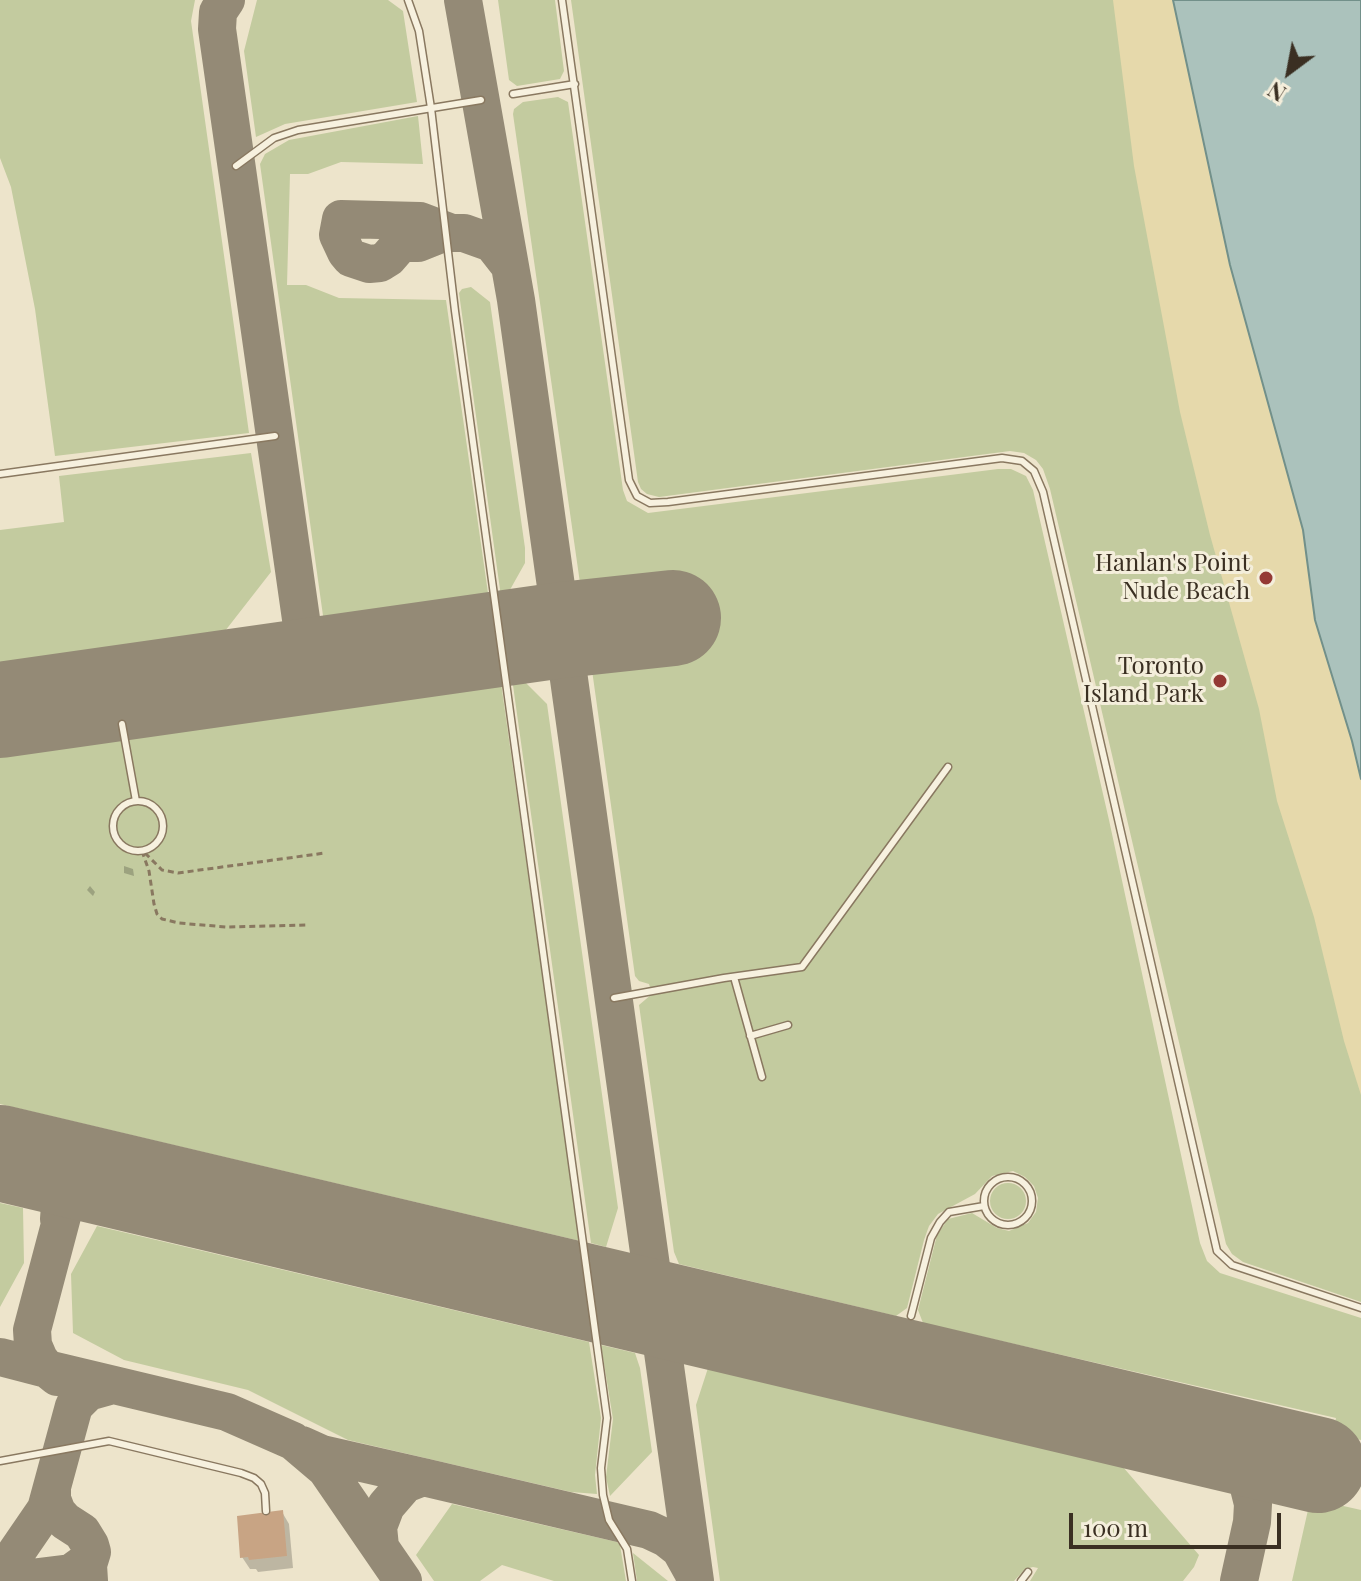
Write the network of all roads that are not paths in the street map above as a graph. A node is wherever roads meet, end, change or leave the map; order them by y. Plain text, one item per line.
1 (408, 0) edge
2 (562, 0) edge
3 (575, 84) junction
4 (513, 94) dead end
5 (481, 100) dead end
6 (431, 108) junction
7 (236, 166) dead end
8 (275, 436) dead end
9 (0, 474) edge
10 (122, 724) dead end
11 (948, 767) dead end
12 (136, 801) junction
13 (734, 977) junction
14 (614, 998) dead end
15 (788, 1025) dead end
16 (750, 1036) junction
17 (762, 1077) dead end
18 (984, 1206) junction
19 (1361, 1308) edge
20 (911, 1316) dead end
21 (0, 1461) edge
22 (266, 1511) dead end
23 (1028, 1572) dead end
24 (632, 1581) edge
25 (1021, 1581) edge

1 - 6 lane
2 - 3 lane
3 - 4 lane
3 - 19 lane
5 - 6 lane
6 - 7 lane
6 - 24 lane
8 - 9 lane
10 - 12 lane
11 - 13 lane
12 - 12 lane
13 - 14 lane
13 - 16 lane
15 - 16 lane
16 - 17 lane
18 - 18 lane
18 - 20 lane
21 - 22 lane
23 - 25 lane

